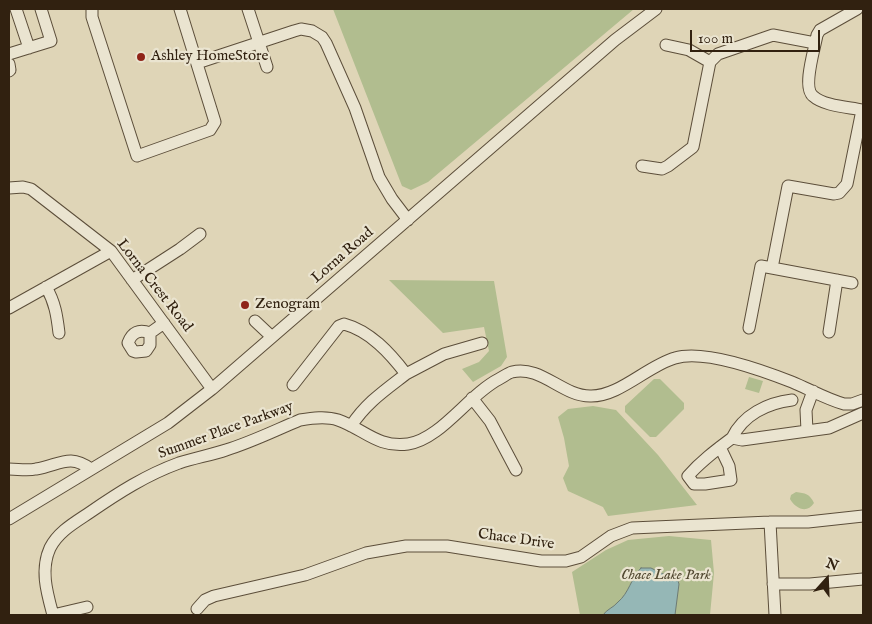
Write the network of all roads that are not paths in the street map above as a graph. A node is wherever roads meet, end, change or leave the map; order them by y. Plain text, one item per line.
1 (16, 9) edge
2 (41, 9) edge
3 (92, 9) edge
4 (180, 9) edge
5 (248, 9) edge
6 (656, 9) edge
7 (852, 10) edge
8 (259, 42) junction
9 (816, 43) junction
10 (666, 45) dead end
11 (29, 48) junction
12 (9, 54) edge
13 (710, 62) junction
14 (197, 63) junction
15 (9, 64) edge
16 (267, 67) dead end
17 (9, 71) edge
18 (642, 166) dead end
19 (9, 188) edge
20 (408, 220) junction
21 (200, 234) dead end
22 (111, 251) junction
23 (772, 268) junction
24 (132, 280) junction
25 (837, 280) junction
26 (852, 283) dead end
27 (46, 288) junction
28 (9, 308) edge
29 (255, 321) dead end
30 (164, 323) junction
31 (749, 328) dead end
32 (829, 332) dead end
33 (59, 333) dead end
34 (150, 333) dead end
35 (272, 337) junction
36 (482, 343) dead end
37 (406, 374) junction
38 (293, 385) dead end
39 (212, 389) junction
40 (813, 391) junction
41 (472, 398) junction
42 (792, 400) dead end
43 (863, 400) edge
44 (863, 412) edge
45 (351, 426) junction
46 (807, 432) junction
47 (732, 438) junction
48 (720, 447) dead end
49 (9, 469) edge
50 (91, 469) junction
51 (516, 470) dead end
52 (11, 514) edge
53 (863, 516) edge
54 (770, 522) junction
55 (863, 579) edge
56 (773, 584) junction
57 (87, 607) dead end
58 (197, 609) dead end
59 (52, 612) edge
60 (775, 615) edge

1 - 11 street
2 - 11 street
3 - 14 street
4 - 14 street
5 - 8 street
6 - 20 street, Lorna Road
7 - 9 street
8 - 14 street
8 - 16 street
8 - 20 street
9 - 13 street
9 - 23 street
10 - 13 street
11 - 12 street
13 - 18 street
15 - 17 street
19 - 22 street, Lorna Crest Road
20 - 35 street, Lorna Road
21 - 24 street
22 - 24 street, Lorna Crest Road
22 - 27 street
23 - 25 street
23 - 31 street
24 - 30 street, Lorna Crest Road
25 - 26 street
25 - 32 street
27 - 28 street
27 - 33 street
29 - 35 street
30 - 34 street
30 - 39 street, Lorna Crest Road
35 - 39 street, Lorna Road
36 - 37 street
37 - 38 street
37 - 45 street
39 - 50 street, Lorna Road
40 - 41 street, Summer Place Parkway
40 - 43 street, Summer Place Parkway
40 - 46 street
41 - 45 street, Summer Place Parkway
41 - 51 street
42 - 47 street
44 - 46 street
45 - 59 street, Summer Place Parkway
46 - 47 street
47 - 48 street
49 - 50 street
50 - 52 street, Lorna Road
53 - 54 street, Chace Drive
54 - 56 street
54 - 58 street, Chace Drive
55 - 56 street
56 - 60 street
57 - 59 street

